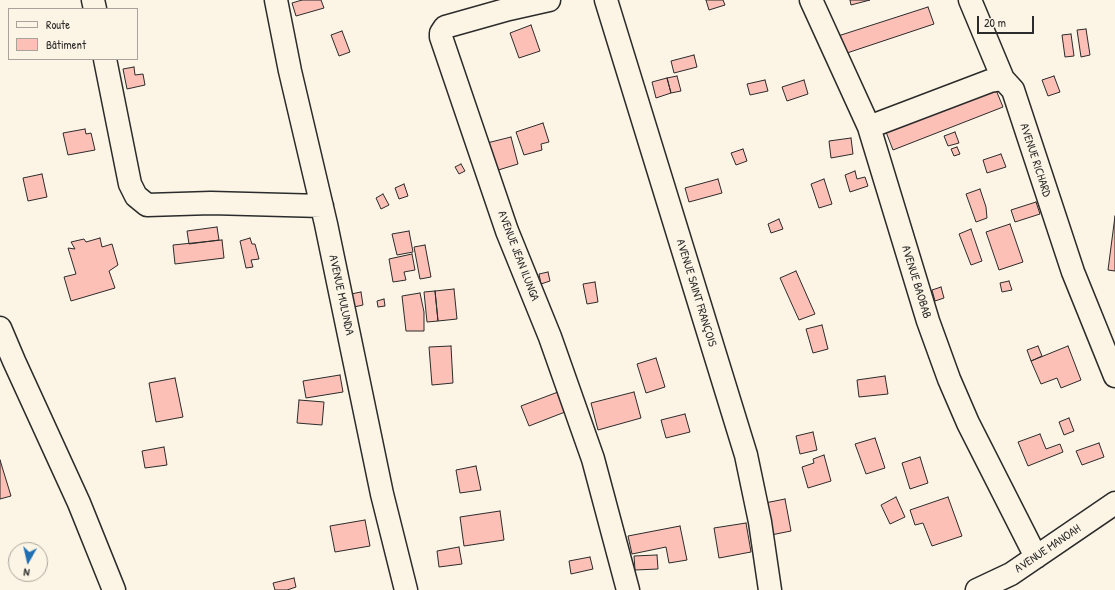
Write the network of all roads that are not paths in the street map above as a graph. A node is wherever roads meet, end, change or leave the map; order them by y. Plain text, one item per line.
1 (276, 0) edge
2 (549, 0) edge
3 (606, 0) edge
4 (812, 0) edge
5 (970, 0) edge
6 (509, 4) edge
7 (104, 60) edge
8 (1003, 79) junction
9 (869, 127) junction
10 (322, 206) junction
11 (0, 328) edge
12 (1115, 376) edge
13 (1115, 503) edge
14 (1036, 557) junction
15 (114, 590) edge
16 (406, 590) edge
17 (628, 590) edge
18 (770, 590) edge
19 (977, 590) edge

1 - 10 street, AVENUE MULUNDA
2 - 6 street, AVENUE JEAN ILUNGA
3 - 18 street, AVENUE SAINT FRANÇOIS
4 - 9 street, AVENUE BAOBAB
5 - 8 street, AVENUE RICHARD
6 - 17 street, AVENUE JEAN ILUNGA
7 - 10 street
8 - 9 street
8 - 12 street, AVENUE RICHARD
9 - 14 street, AVENUE BAOBAB
10 - 16 street, AVENUE MULUNDA
11 - 15 street
13 - 14 street, AVENUE MANOAH
14 - 19 street, AVENUE MANOAH

